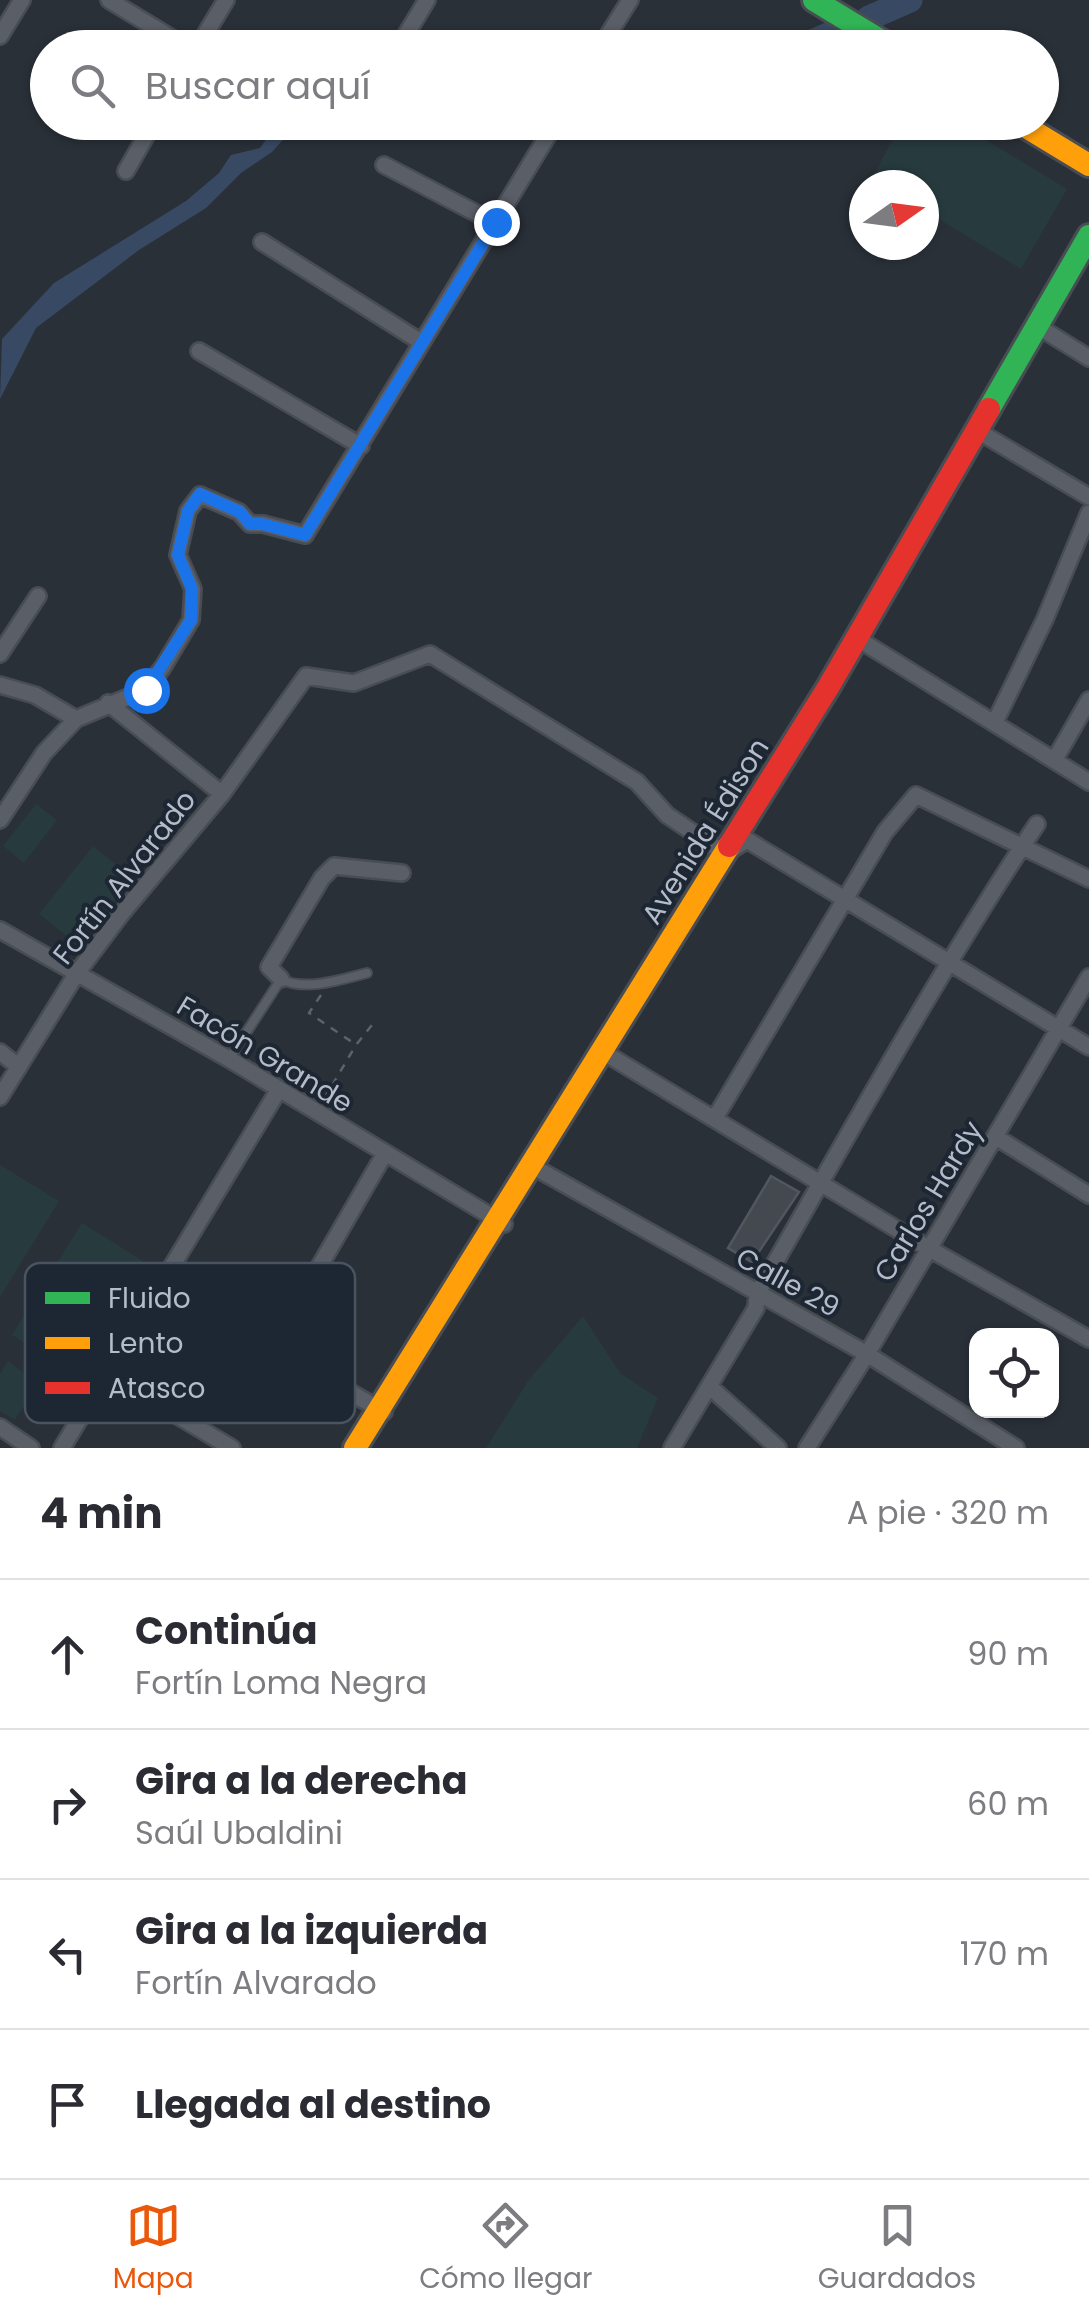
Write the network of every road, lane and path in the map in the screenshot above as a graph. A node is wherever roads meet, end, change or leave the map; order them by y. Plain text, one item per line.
1 (22, 0) edge
2 (110, 0) edge
3 (226, 0) edge
4 (427, 0) edge
5 (630, 0) edge
6 (814, 0) edge
7 (159, 30) edge
8 (208, 30) edge
9 (409, 30) edge
10 (611, 30) edge
11 (863, 30) edge
12 (0, 36) edge
13 (144, 140) edge
14 (545, 140) edge
15 (1048, 140) edge
16 (384, 165) dead end
17 (1089, 165) edge
18 (126, 171) dead end
19 (496, 222) junction
20 (1089, 236) edge
21 (262, 242) dead end
22 (1089, 249) edge
23 (1042, 329) junction
24 (421, 342) junction
25 (199, 351) dead end
26 (1089, 358) edge
27 (977, 436) junction
28 (360, 446) junction
29 (1089, 497) edge
30 (1089, 512) edge
31 (38, 596) dead end
32 (863, 642) junction
33 (0, 654) edge
34 (0, 685) edge
35 (1089, 700) edge
36 (108, 703) junction
37 (76, 719) junction
38 (994, 722) junction
39 (1055, 759) junction
40 (1089, 782) edge
41 (222, 794) junction
42 (0, 820) edge
43 (1038, 824) dead end
44 (747, 840) junction
45 (1022, 848) junction
46 (725, 854) junction
47 (402, 873) dead end
48 (1089, 879) edge
49 (847, 902) junction
50 (0, 930) edge
51 (950, 964) junction
52 (77, 973) junction
53 (368, 973) dead end
54 (1089, 977) edge
55 (281, 979) junction
56 (330, 981) junction
57 (376, 1020) dead end
58 (1060, 1030) junction
59 (356, 1044) junction
60 (1089, 1048) edge
61 (0, 1052) edge
62 (608, 1054) junction
63 (229, 1059) junction
64 (20, 1067) junction
65 (278, 1091) junction
66 (0, 1097) edge
67 (316, 1113) junction
68 (715, 1118) junction
69 (996, 1137) junction
70 (384, 1155) junction
71 (536, 1169) junction
72 (821, 1183) junction
73 (1089, 1195) edge
74 (500, 1221) junction
75 (928, 1248) junction
76 (176, 1263) edge
77 (321, 1263) edge
78 (757, 1294) junction
79 (1089, 1339) edge
80 (867, 1354) junction
81 (710, 1387) junction
82 (355, 1396) edge
83 (383, 1412) junction
84 (78, 1423) edge
85 (190, 1423) edge
86 (0, 1427) edge
87 (993, 1442) edge
88 (31, 1448) edge
89 (62, 1448) edge
90 (232, 1448) edge
91 (355, 1448) edge
92 (367, 1448) edge
93 (672, 1448) edge
94 (778, 1448) edge
95 (806, 1448) edge
96 (1016, 1448) edge

1 - 12 street
2 - 7 street
3 - 8 street
4 - 9 street
5 - 10 street
6 - 11 main road
13 - 18 street
14 - 19 street
15 - 17 main road
16 - 19 street
19 - 24 street
20 - 27 main road, Avenida Édison
21 - 24 street
22 - 23 main road, Avenida Édison
23 - 26 street
23 - 27 main road, Avenida Édison
24 - 28 street
25 - 28 street
27 - 29 street
27 - 32 main road, Avenida Édison
27 - 46 main road, Avenida Édison
28 - 36 street
30 - 38 street
31 - 33 street
32 - 38 street
32 - 44 main road, Avenida Édison
34 - 37 street
35 - 39 street
36 - 37 street
36 - 41 street
37 - 42 street
38 - 39 street
39 - 40 street
41 - 46 street, Fortín Alvarado
41 - 52 street, Fortín Alvarado
43 - 45 street
44 - 46 street
44 - 49 street
44 - 62 main road, Avenida Édison
45 - 48 street
45 - 49 street
45 - 51 street
46 - 62 main road, Avenida Édison
47 - 55 street
49 - 51 street
49 - 68 street
50 - 52 street, Facón Grande
51 - 58 street
51 - 72 street
52 - 63 street, Facón Grande
52 - 64 street, Fortín Alvarado
53 - 56 lane
54 - 58 street, Carlos Hardy
55 - 56 lane
55 - 63 lane
56 - 59 path
57 - 59 path
58 - 60 street
58 - 69 street, Carlos Hardy
59 - 67 path
61 - 64 street
62 - 68 street
62 - 71 main road, Avenida Édison
63 - 65 street, Facón Grande
64 - 66 street, Fortín Alvarado
65 - 67 street, Facón Grande
65 - 76 street
67 - 70 street, Facón Grande
68 - 72 street
69 - 73 street
69 - 75 street, Carlos Hardy
70 - 74 street, Facón Grande
70 - 77 street
71 - 74 main road, Avenida Édison
71 - 78 street, Calle 29
72 - 75 street
72 - 78 street
74 - 83 main road, Avenida Édison
75 - 79 street
75 - 80 street, Carlos Hardy
78 - 80 street, Calle 29
78 - 81 street
80 - 87 street, Calle 29
80 - 95 street, Carlos Hardy
81 - 93 street
81 - 94 street
82 - 83 street
83 - 91 main road, Avenida Édison
83 - 92 main road, Avenida Édison
84 - 89 street
85 - 90 street
86 - 88 street
87 - 96 street, Calle 29

